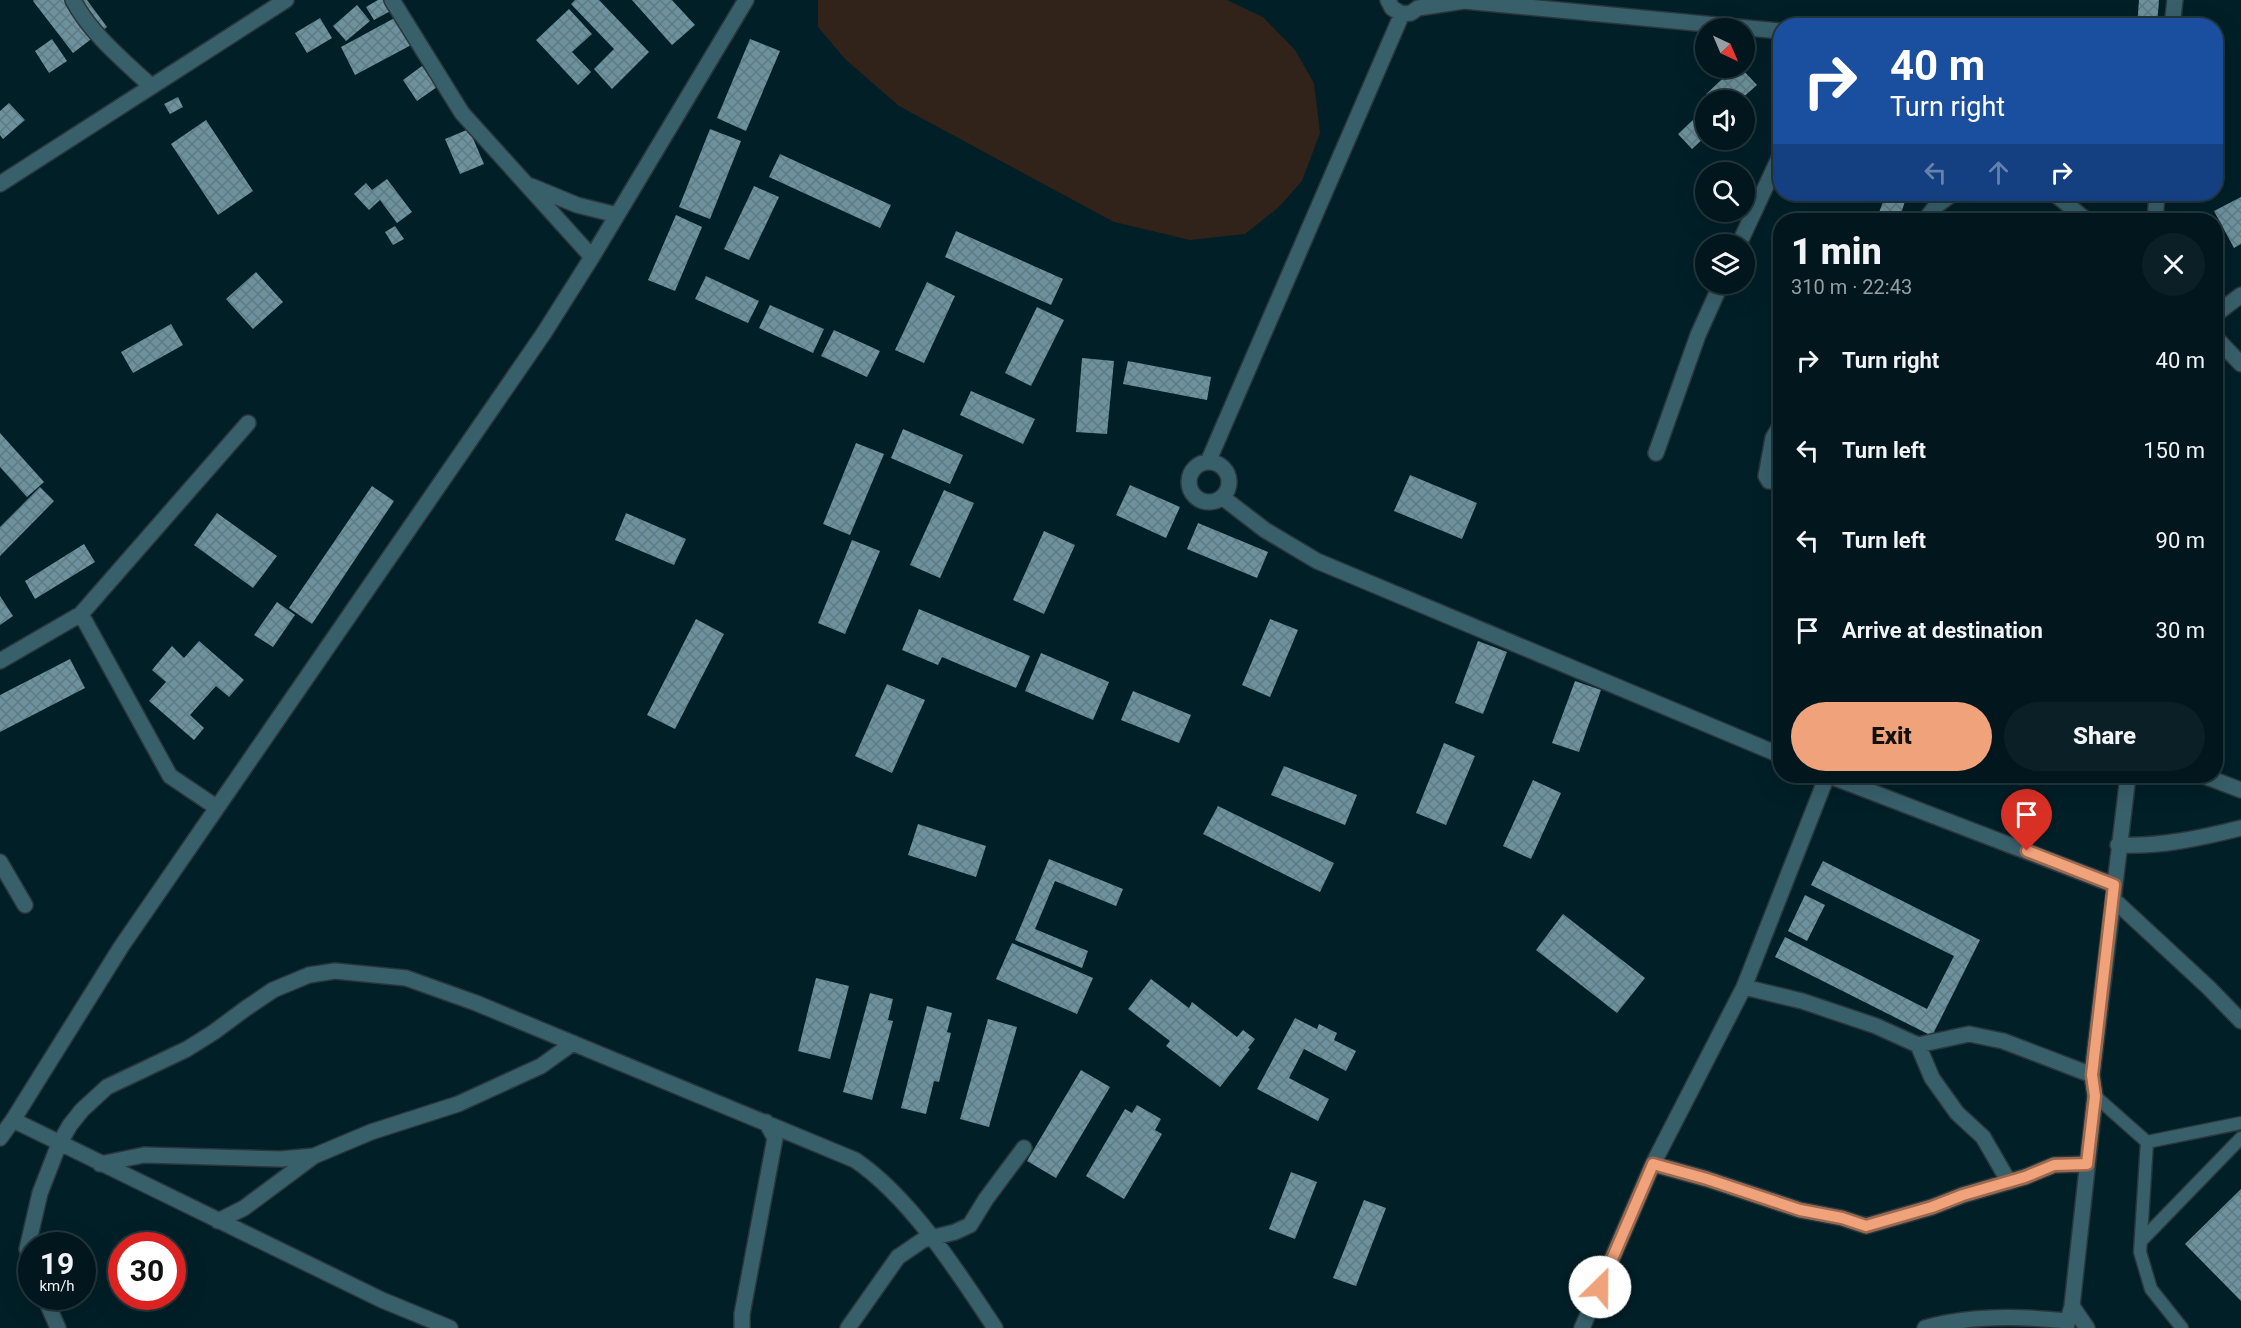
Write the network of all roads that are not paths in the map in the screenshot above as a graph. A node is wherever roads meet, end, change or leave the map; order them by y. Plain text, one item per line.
1 (73, 0) edge
2 (286, 0) edge
3 (392, 0) edge
4 (746, 0) edge
5 (1388, 0) edge
6 (2175, 0) edge
7 (1463, 1) edge
8 (1421, 4) edge
9 (1402, 14) junction
10 (2173, 18) edge
11 (1773, 30) edge
12 (151, 86) junction
13 (1773, 171) edge
14 (0, 184) edge
15 (525, 184) junction
16 (1943, 201) edge
17 (2063, 201) edge
18 (1930, 213) edge
19 (2078, 213) edge
20 (617, 215) junction
21 (1744, 234) edge
22 (592, 257) junction
23 (1716, 294) edge
24 (2241, 295) edge
25 (2223, 309) edge
26 (2223, 345) edge
27 (2241, 364) edge
28 (248, 423) dead end
29 (1773, 438) edge
30 (1656, 453) dead end
31 (1208, 462) junction
32 (1773, 481) edge
33 (1222, 497) junction
34 (81, 614) junction
35 (0, 661) edge
36 (1773, 752) edge
37 (1826, 783) edge
38 (1846, 783) edge
39 (2127, 783) edge
40 (2222, 783) edge
41 (2241, 790) edge
42 (216, 807) junction
43 (2241, 828) edge
44 (2118, 845) junction
45 (0, 862) edge
46 (2114, 892) junction
47 (25, 905) dead end
48 (1744, 987) junction
49 (2241, 1021) edge
50 (573, 1043) junction
51 (1918, 1045) junction
52 (2092, 1075) junction
53 (2095, 1096) junction
54 (13, 1120) junction
55 (766, 1122) junction
56 (2241, 1123) edge
57 (0, 1138) edge
58 (2241, 1138) edge
59 (2147, 1142) junction
60 (59, 1144) junction
61 (1024, 1148) dead end
62 (314, 1156) junction
63 (100, 1164) junction
64 (1653, 1164) junction
65 (2087, 1164) junction
66 (2009, 1182) junction
67 (218, 1221) junction
68 (31, 1232) edge
69 (932, 1239) junction
70 (2141, 1241) junction
71 (50, 1310) edge
72 (2068, 1318) edge
73 (58, 1328) edge
74 (450, 1328) edge
75 (742, 1328) edge
76 (848, 1328) edge
77 (995, 1328) edge
78 (1582, 1328) edge
79 (1925, 1328) edge
80 (2087, 1328) edge
81 (2182, 1328) edge

1 - 12 street
2 - 12 street
3 - 15 street
4 - 20 street
5 - 9 street
6 - 10 street
7 - 8 street
7 - 11 street
8 - 9 street
9 - 31 street
12 - 14 street
13 - 21 street
15 - 20 street
15 - 22 street
16 - 18 street
17 - 19 street
20 - 22 street
22 - 42 street
23 - 30 street
24 - 25 street
26 - 27 street
28 - 34 street
29 - 32 street
31 - 33 street
31 - 33 street
33 - 36 street
34 - 35 street
34 - 42 street
37 - 48 street
38 - 46 street
39 - 44 street
40 - 41 street
42 - 54 street
43 - 44 street
44 - 46 street
45 - 47 street
46 - 49 street
46 - 52 street
48 - 51 street
48 - 64 street
50 - 55 street
50 - 60 street
50 - 62 street
51 - 52 street
51 - 66 street
52 - 53 street
53 - 59 lane
53 - 65 street
54 - 57 street
54 - 60 street
55 - 69 street
55 - 75 street
56 - 59 lane
58 - 70 lane
59 - 70 lane
60 - 63 street
60 - 68 street
61 - 69 street
62 - 63 street
62 - 67 street
63 - 67 street
64 - 66 street
64 - 78 street
65 - 66 street
65 - 72 street
67 - 74 street
69 - 76 street
69 - 77 street
70 - 81 lane
71 - 73 street
72 - 79 street
72 - 80 street

